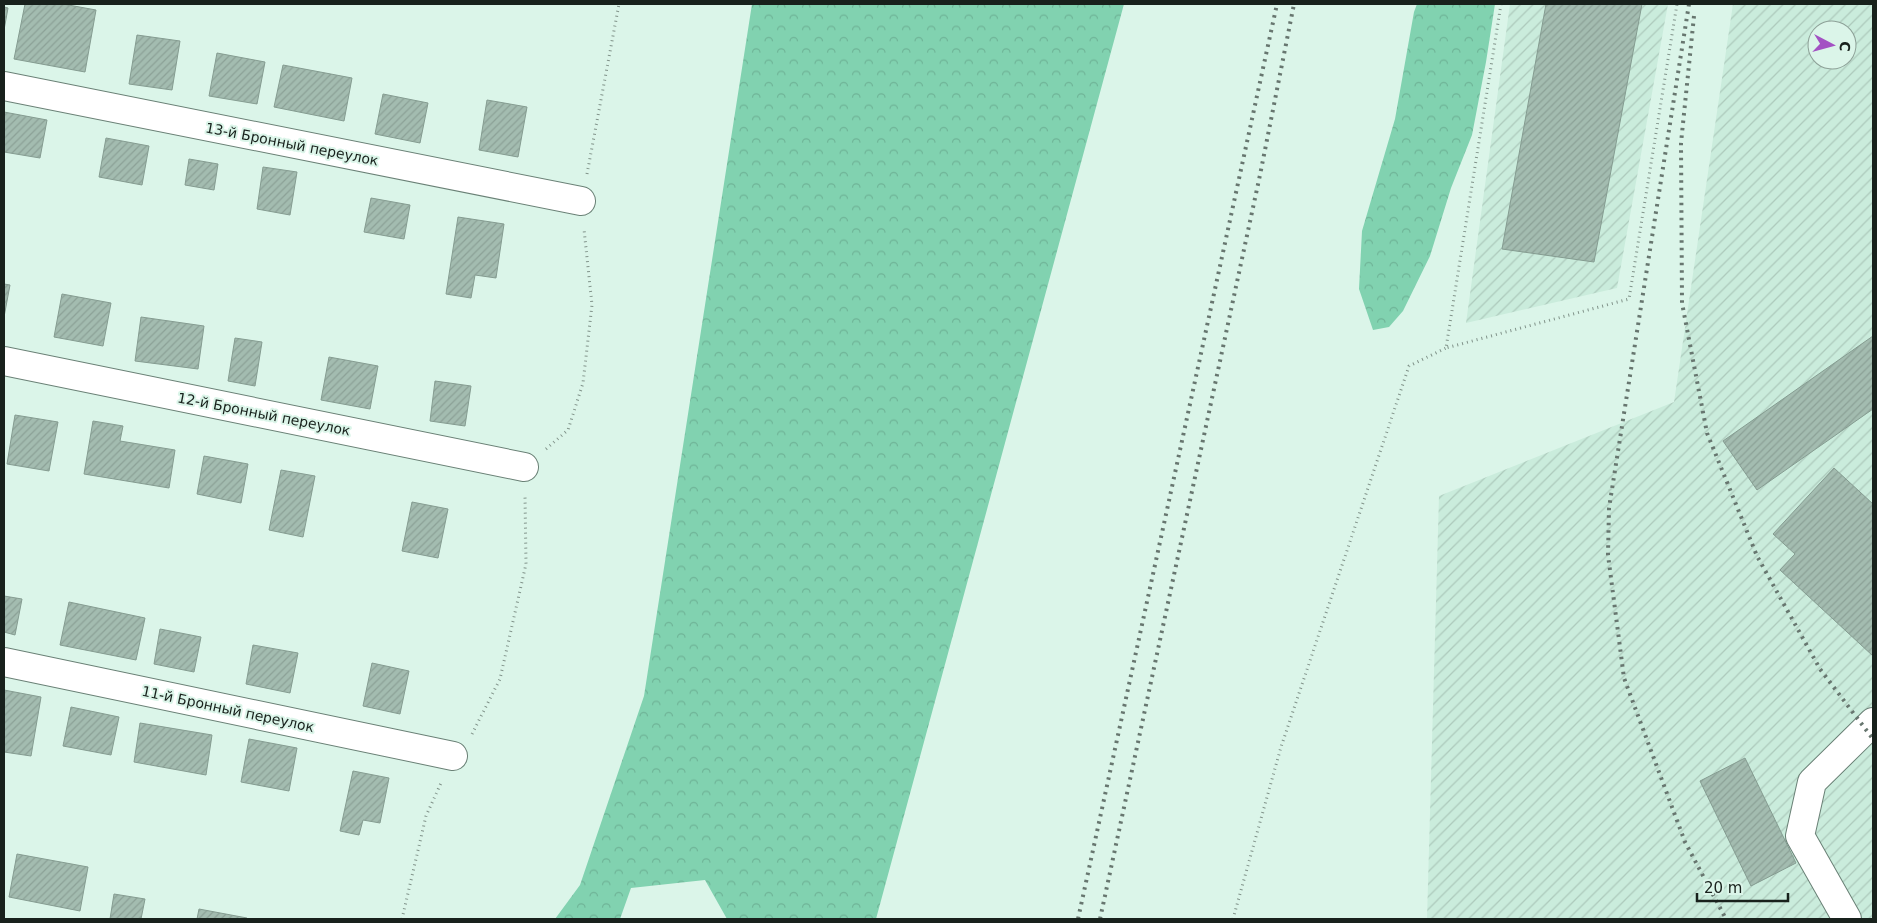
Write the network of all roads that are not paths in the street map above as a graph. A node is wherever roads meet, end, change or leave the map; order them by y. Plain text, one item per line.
1 (4, 86) edge
2 (581, 201) road end
3 (4, 361) edge
4 (524, 466) road end
5 (4, 662) edge
6 (1873, 722) edge
7 (453, 756) road end
8 (1847, 919) edge

1 - 2 street, 13-й Бронный переулок
3 - 4 street, 12-й Бронный переулок
5 - 7 street, 11-й Бронный переулок
6 - 8 street

